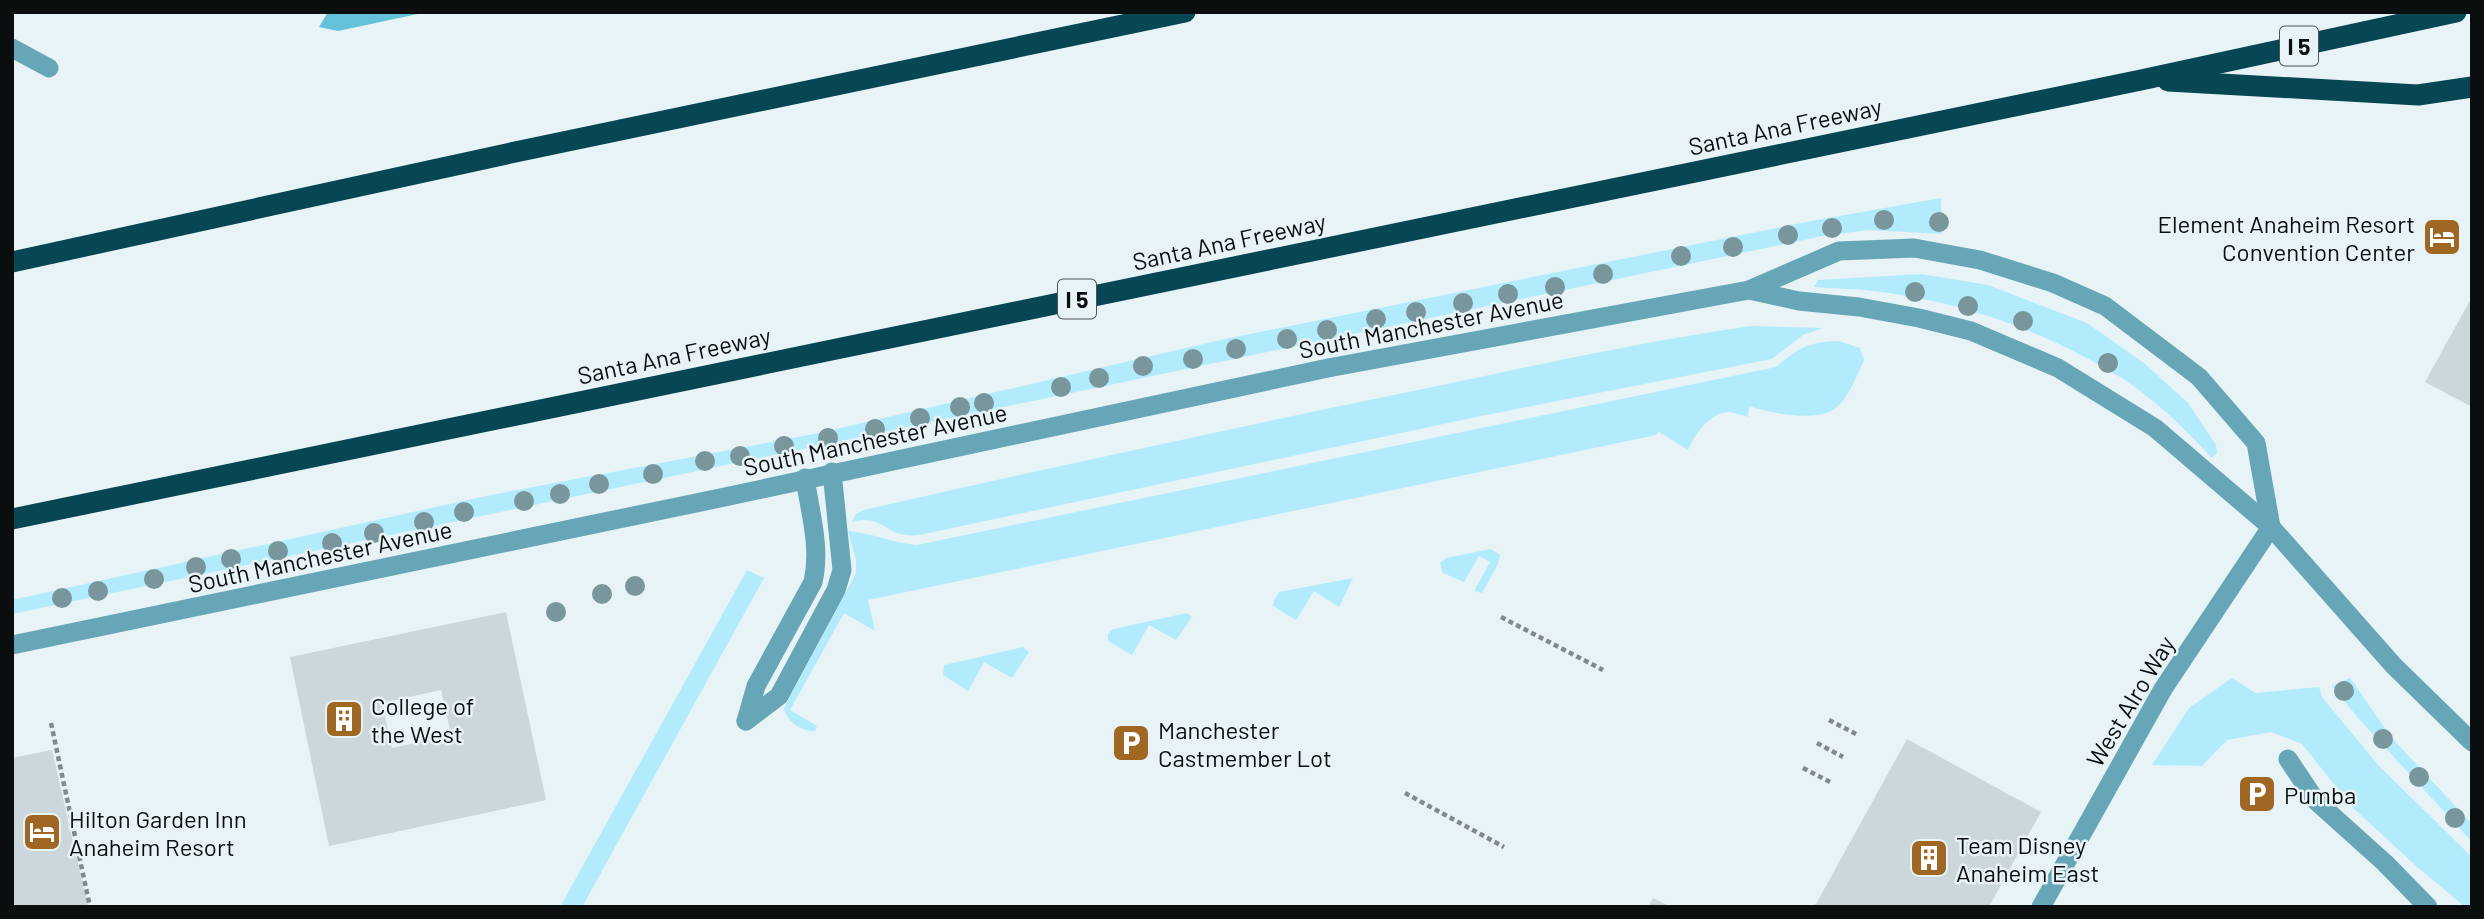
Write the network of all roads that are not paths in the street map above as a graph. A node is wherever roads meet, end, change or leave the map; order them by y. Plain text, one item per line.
1 (1185, 12) edge
2 (2456, 12) edge
3 (12, 48) edge
4 (49, 68) dead end
5 (2141, 80) junction
6 (2472, 87) edge
7 (12, 262) edge
8 (1749, 290) junction
9 (832, 472) junction
10 (805, 478) junction
11 (12, 519) edge
12 (2271, 527) junction
13 (12, 645) edge
14 (2472, 742) edge
15 (2288, 759) dead end
16 (2041, 907) edge
17 (2428, 907) edge

1 - 7 highway
2 - 5 highway, Santa Ana Freeway / I 5
3 - 4 street
5 - 6 highway
5 - 11 highway, Santa Ana Freeway / I 5
8 - 9 street, South Manchester Avenue
8 - 12 street, South Manchester Avenue
8 - 12 street, South Manchester Avenue
9 - 10 street, South Manchester Avenue
9 - 10 street
10 - 13 street, South Manchester Avenue
12 - 14 street
12 - 16 street, West Alro Way
15 - 17 street

